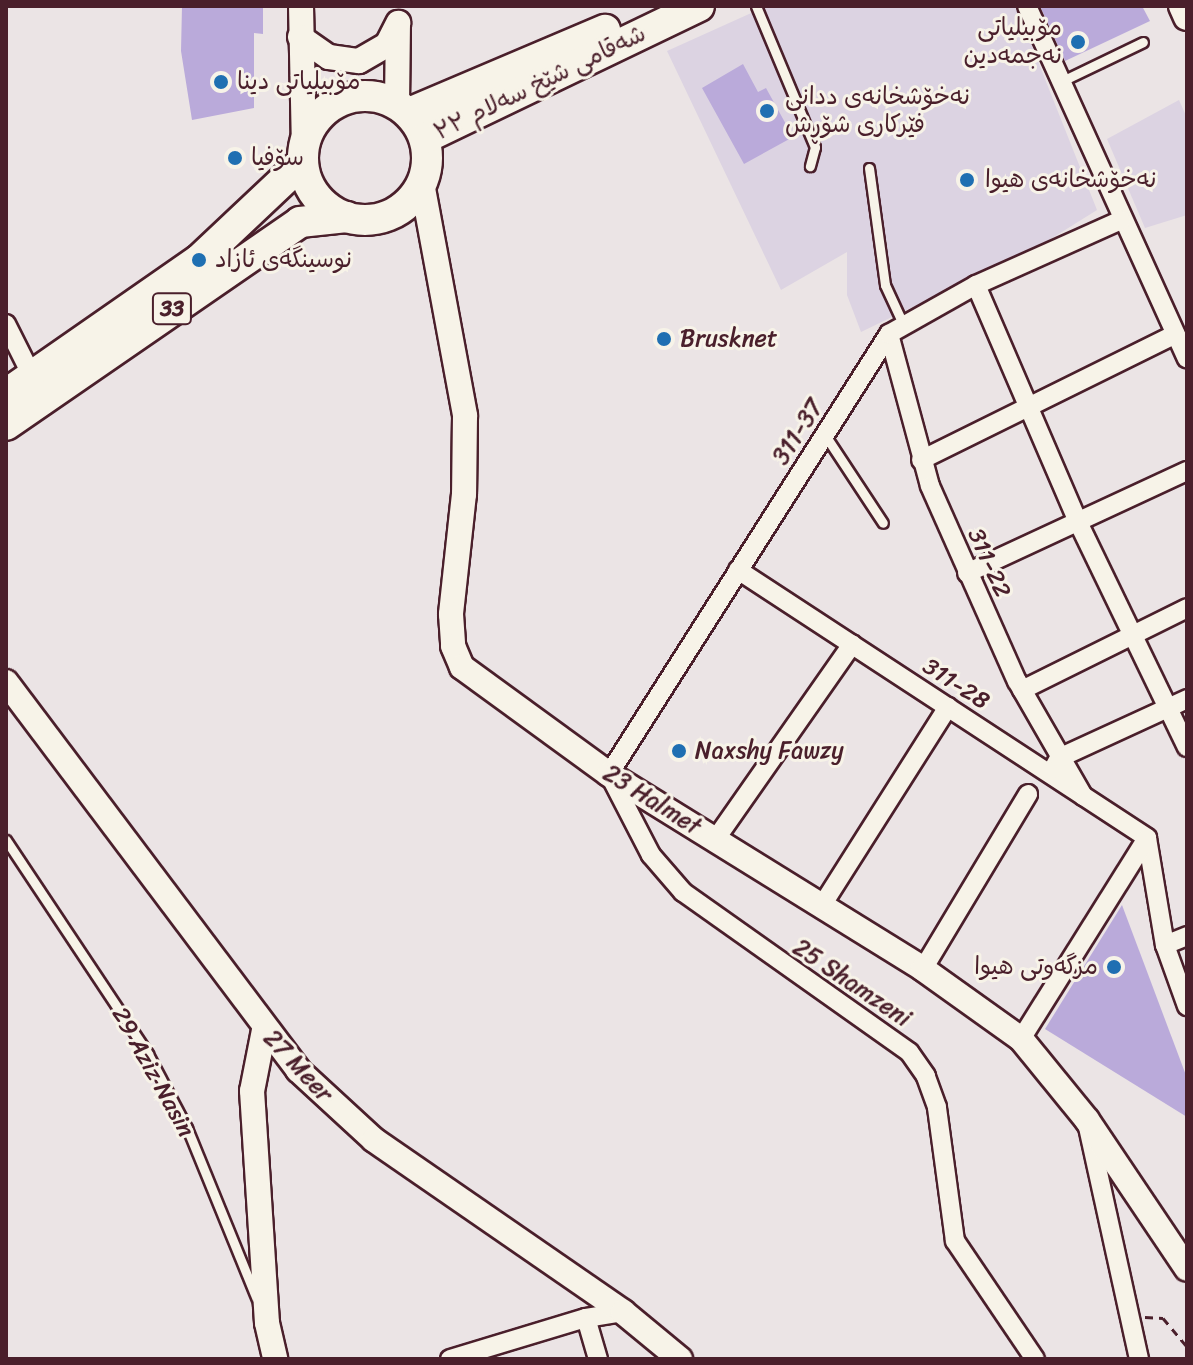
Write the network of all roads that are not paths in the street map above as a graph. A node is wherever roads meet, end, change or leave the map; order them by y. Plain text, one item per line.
1 (301, 6) edge
2 (663, 6) edge
3 (699, 6) edge
4 (756, 6) edge
5 (1027, 6) edge
6 (1182, 6) edge
7 (398, 14) edge
8 (1187, 17) edge
9 (300, 37) junction
10 (1143, 42) dead end
11 (1060, 82) junction
12 (410, 118) junction
13 (304, 154) junction
14 (810, 166) dead end
15 (869, 168) dead end
16 (422, 183) junction
17 (347, 217) junction
18 (1121, 220) junction
19 (976, 285) junction
20 (6, 324) edge
21 (896, 330) junction
22 (1176, 334) junction
23 (1187, 358) edge
24 (33, 378) junction
25 (6, 394) edge
26 (1028, 408) junction
27 (6, 425) edge
28 (825, 435) junction
29 (921, 460) junction
30 (1187, 471) edge
31 (1078, 522) junction
32 (883, 523) dead end
33 (738, 570) junction
34 (967, 573) junction
35 (1187, 608) edge
36 (1131, 635) junction
37 (852, 644) junction
38 (6, 682) edge
39 (1022, 690) junction
40 (1187, 699) edge
41 (948, 707) junction
42 (1166, 709) junction
43 (1187, 747) edge
44 (1054, 766) junction
45 (609, 774) junction
46 (1028, 794) dead end
47 (1147, 838) junction
48 (6, 840) edge
49 (715, 840) junction
50 (821, 907) junction
51 (1187, 936) edge
52 (1165, 945) junction
53 (923, 969) junction
54 (1187, 1006) edge
55 (264, 1030) junction
56 (1021, 1039) junction
57 (1087, 1120) junction
58 (1187, 1269) edge
59 (623, 1312) junction
60 (586, 1318) junction
61 (267, 1323) junction
62 (275, 1359) edge
63 (450, 1359) edge
64 (598, 1359) edge
65 (680, 1359) edge
66 (1035, 1359) edge
67 (1139, 1359) edge

1 - 9 street
2 - 12 main road, شەقامی شێخ سەلام ٣٣
3 - 12 main road, شەقامی شێخ سەلام ٣٣
4 - 14 lane
5 - 11 street
6 - 8 main road
7 - 9 street
7 - 12 street
9 - 13 street
10 - 11 lane
11 - 18 street
12 - 13 main road, 33
12 - 16 main road, شەقامی شێخ سەلام ٣٣
13 - 17 main road
13 - 24 main road, 33
15 - 21 lane
16 - 17 main road, 33
16 - 45 street, 23 Halmet
17 - 27 main road, 33
18 - 19 street, 311-37
18 - 22 street
19 - 21 street, 311-37
19 - 26 street
20 - 24 street
21 - 28 street, 311-37
21 - 29 street, 311-22
22 - 23 street
22 - 26 street
24 - 25 main road, 33
26 - 29 street
26 - 31 street
28 - 32 lane
28 - 33 street, 311-37
29 - 34 street, 311-22
30 - 31 street
31 - 34 street
31 - 36 street
33 - 37 street, 311-28
33 - 45 street, 311-37
34 - 39 street, 311-22
35 - 36 street
36 - 39 street
36 - 42 street
37 - 41 street, 311-28
37 - 49 street
38 - 55 street, 27 Meer
39 - 44 street, 311-22
40 - 42 street
41 - 44 street, 311-28
41 - 50 street
42 - 43 street
42 - 44 street
44 - 47 street, 311-22
45 - 49 street, 23 Halmet
45 - 66 street, 25 Shamzeni
46 - 53 street
47 - 52 street
47 - 56 street
48 - 61 lane, 29 Aziz Nasin
49 - 50 street, 23 Halmet
50 - 53 street, 23 Halmet
51 - 52 street
52 - 54 street
53 - 56 street, 23 Halmet
55 - 59 street, 27 Meer
55 - 61 street, 29 Aziz Nasin
56 - 57 street, 23 Halmet
57 - 58 street, 23 Halmet
57 - 67 street
59 - 60 street
59 - 65 street, 27 Meer
60 - 63 street
60 - 64 street
61 - 62 street, 29 Aziz Nasin

